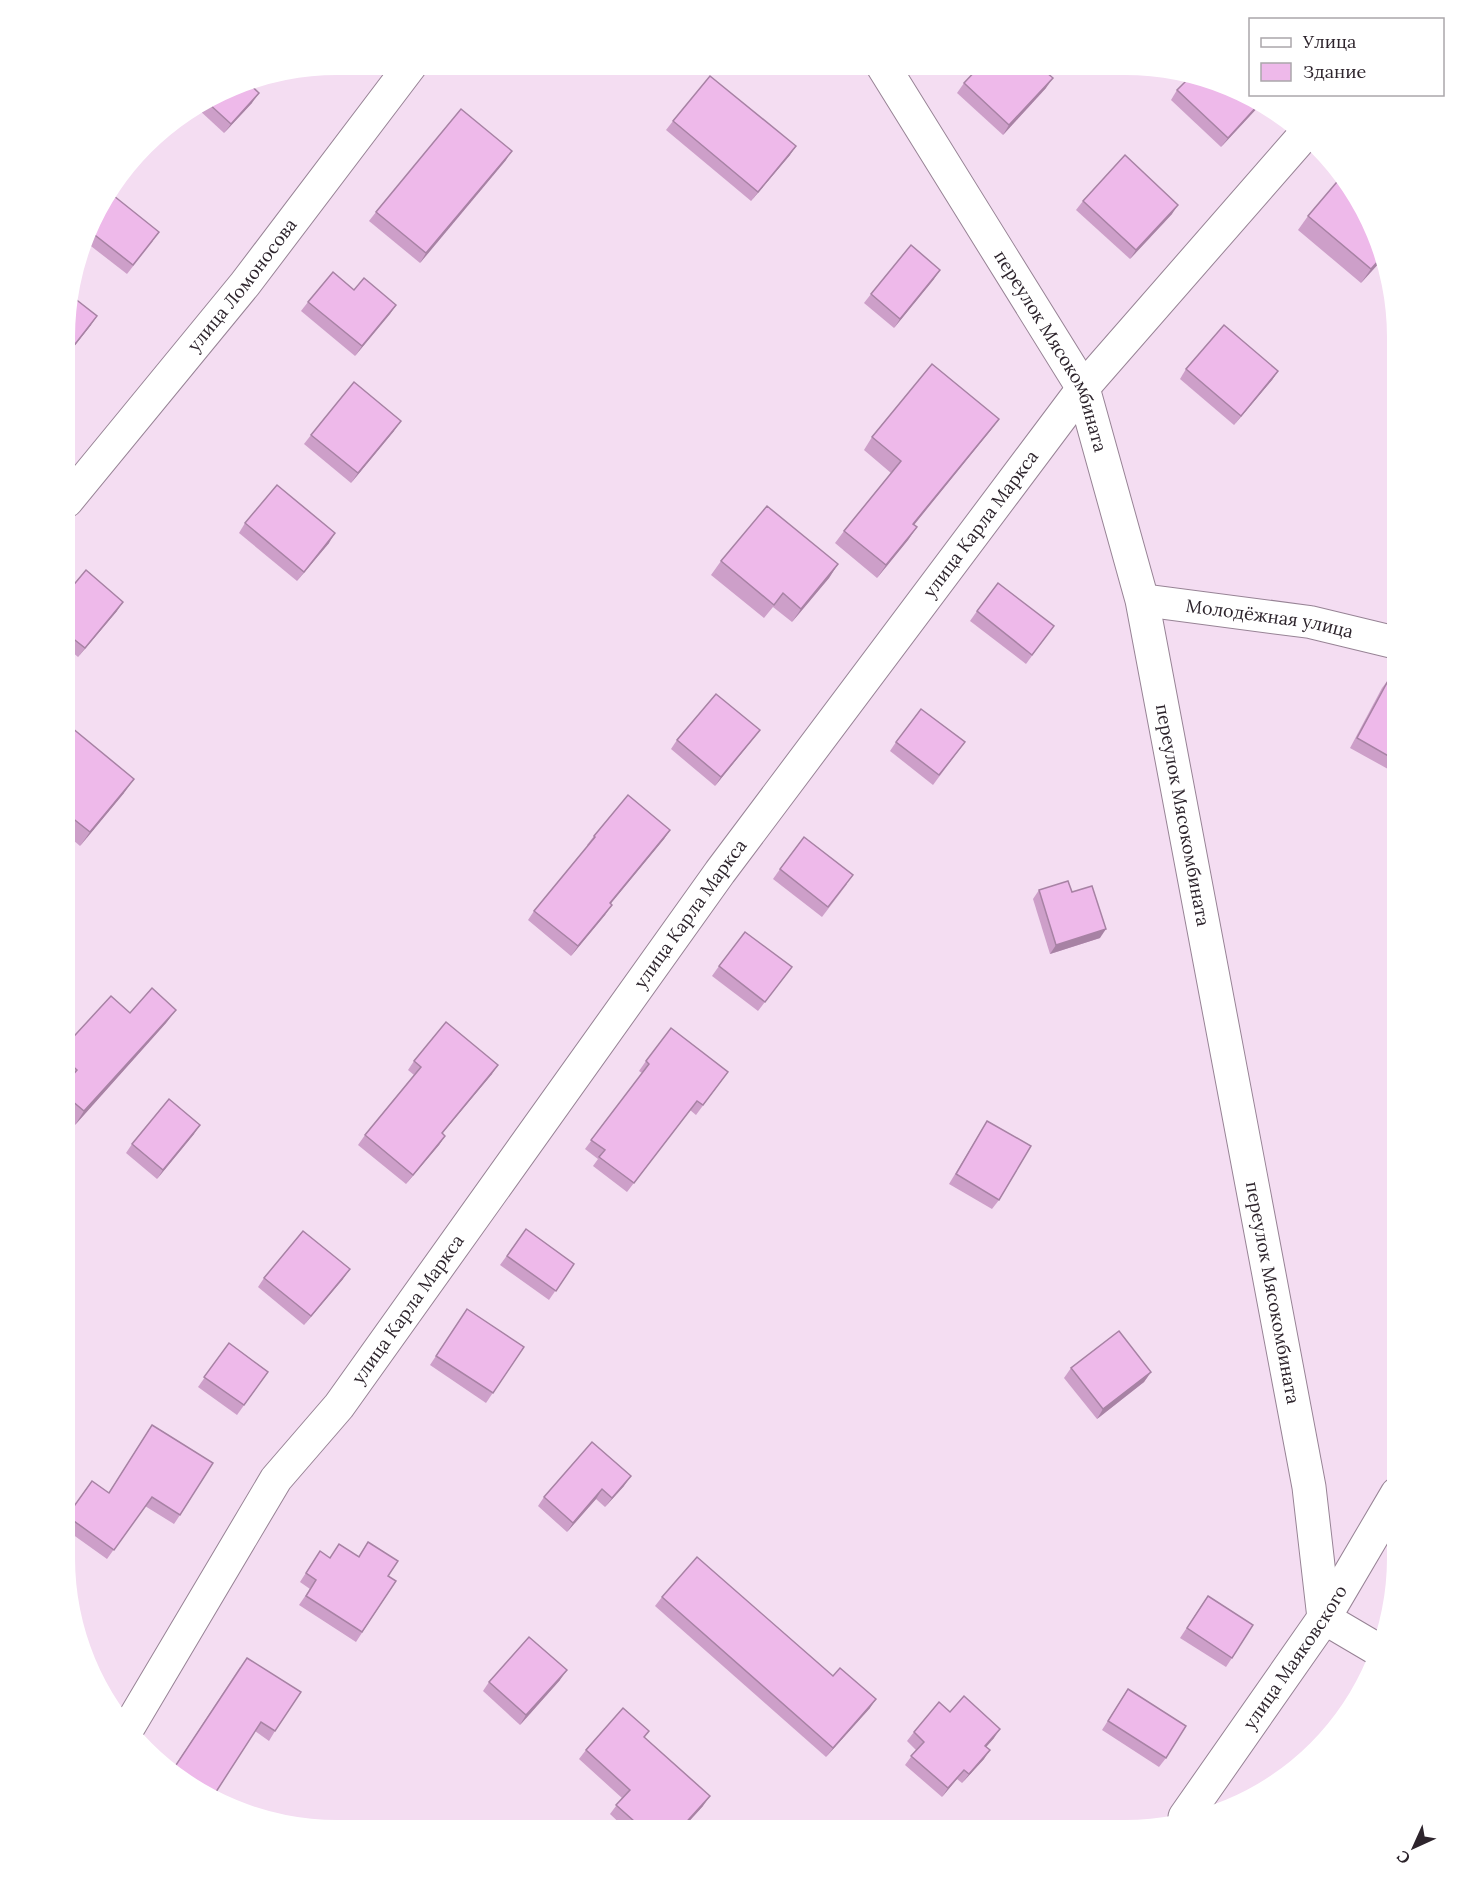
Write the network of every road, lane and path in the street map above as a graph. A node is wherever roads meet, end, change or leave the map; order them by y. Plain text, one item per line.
1 (403, 75) edge
2 (889, 75) edge
3 (1299, 141) edge
4 (1083, 388) junction
5 (75, 490) edge
6 (1142, 600) junction
7 (1387, 641) edge
8 (1387, 1511) edge
9 (1324, 1618) junction
10 (1372, 1646) edge
11 (132, 1721) edge
12 (1188, 1812) edge

1 - 5 street, улица Ломоносова
2 - 4 street, переулок Мясокомбината
3 - 4 street, улица Карла Маркса
4 - 6 street, переулок Мясокомбината
4 - 11 street, улица Карла Маркса
6 - 7 street, Молодёжная улица
6 - 9 street, переулок Мясокомбината
8 - 9 street, улица Маяковского
9 - 10 street
9 - 12 street, улица Маяковского

